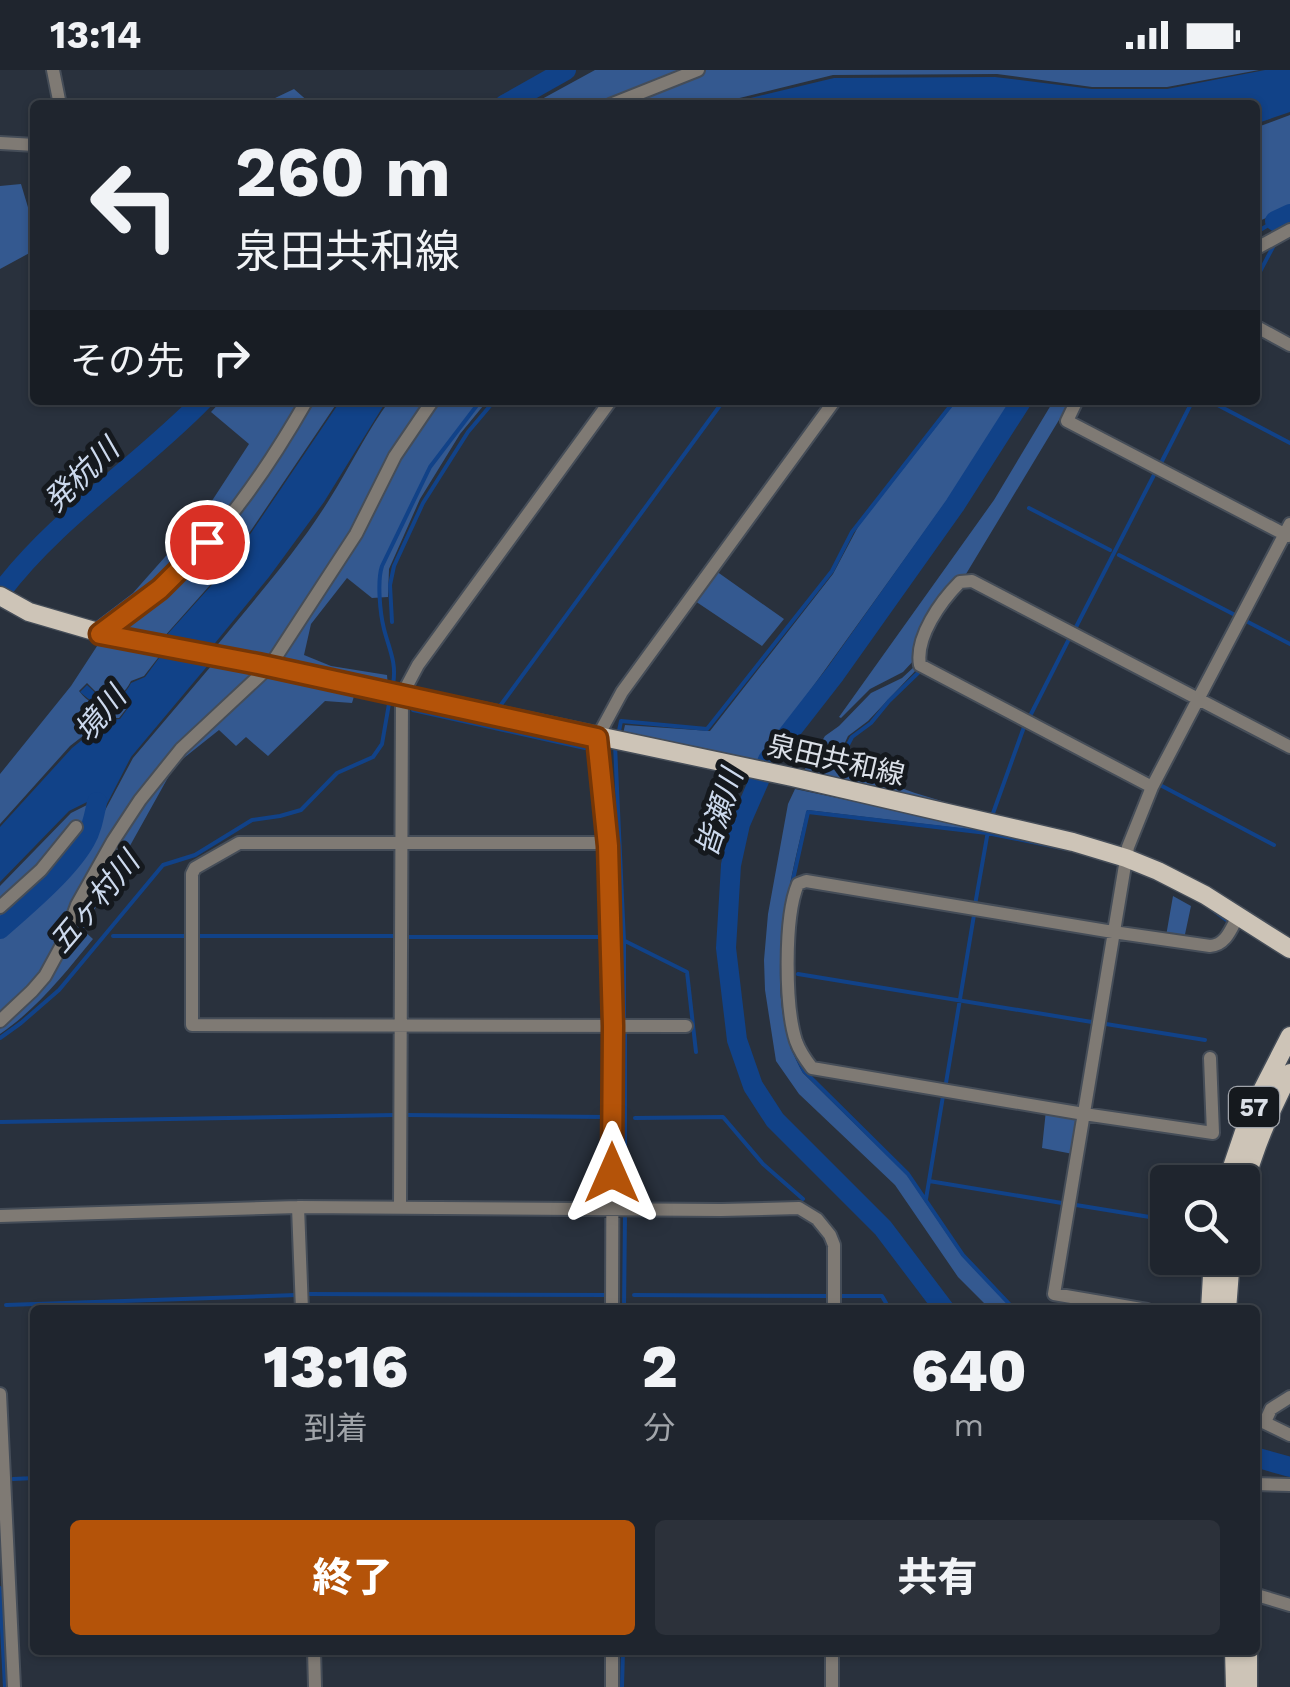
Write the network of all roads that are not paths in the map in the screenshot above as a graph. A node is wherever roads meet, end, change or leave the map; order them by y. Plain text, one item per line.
1 (50, 70) edge
2 (698, 70) edge
3 (59, 100) edge
4 (623, 100) edge
5 (0, 143) edge
6 (30, 145) edge
7 (1260, 329) edge
8 (1290, 344) edge
9 (304, 405) edge
10 (430, 405) edge
11 (607, 405) edge
12 (831, 405) edge
13 (1075, 405) edge
14 (1288, 532) edge
15 (0, 596) edge
16 (100, 634) junction
17 (264, 665) junction
18 (400, 695) junction
19 (1198, 700) junction
20 (600, 738) junction
21 (1290, 747) edge
22 (1152, 787) junction
23 (76, 827) dead end
24 (402, 843) junction
25 (607, 844) junction
26 (1126, 858) junction
27 (0, 907) edge
28 (1238, 916) junction
29 (1113, 932) junction
30 (1290, 949) edge
31 (0, 1021) edge
32 (401, 1026) junction
33 (621, 1026) junction
34 (686, 1026) dead end
35 (1290, 1036) edge
36 (1210, 1058) dead end
37 (1290, 1073) edge
38 (1084, 1114) junction
39 (1233, 1165) edge
40 (1251, 1165) edge
41 (298, 1207) junction
42 (400, 1208) junction
43 (620, 1210) junction
44 (0, 1216) edge
45 (1211, 1275) edge
46 (1229, 1275) edge
47 (302, 1305) edge
48 (612, 1305) edge
49 (834, 1305) edge
50 (1118, 1305) edge
51 (1210, 1305) edge
52 (1228, 1305) edge
53 (0, 1394) edge
54 (1290, 1397) edge
55 (1260, 1420) edge
56 (1290, 1435) edge
57 (1260, 1484) edge
58 (1290, 1485) edge
59 (1260, 1596) dead end
60 (1290, 1605) edge
61 (314, 1655) edge
62 (612, 1655) edge
63 (832, 1655) edge
64 (1234, 1655) edge
65 (1248, 1655) edge
66 (14, 1687) edge
67 (316, 1687) edge
68 (612, 1687) edge
69 (832, 1687) edge
70 (1235, 1687) edge
71 (1248, 1687) edge

1 - 3 street
2 - 4 street
5 - 6 street
7 - 8 street
9 - 16 street
10 - 17 street
11 - 18 street
12 - 20 street
13 - 14 street
14 - 19 street
15 - 16 main road, 泉田共和線
16 - 17 main road, 泉田共和線
17 - 18 main road, 泉田共和線
17 - 31 street
18 - 20 main road, 泉田共和線
18 - 24 street
19 - 21 street
19 - 22 street
19 - 22 street
20 - 25 street
20 - 26 main road, 泉田共和線
22 - 26 street
23 - 27 street
24 - 25 street
24 - 32 street
24 - 32 street
25 - 33 street
26 - 28 main road, 泉田共和線
26 - 29 street
28 - 29 street
28 - 30 main road, 泉田共和線
29 - 38 street
29 - 38 street
32 - 33 street
32 - 42 street
33 - 34 street
33 - 43 street
35 - 39 main road, 57
36 - 38 street
37 - 40 main road, 57
38 - 50 street
41 - 42 street
41 - 44 street
41 - 47 street
42 - 43 street
43 - 48 street
43 - 49 street
45 - 51 main road
46 - 52 main road
53 - 66 street
54 - 55 street
55 - 56 street
57 - 58 street
59 - 60 street
61 - 67 street
62 - 68 street
63 - 69 street
64 - 70 main road
65 - 71 main road

